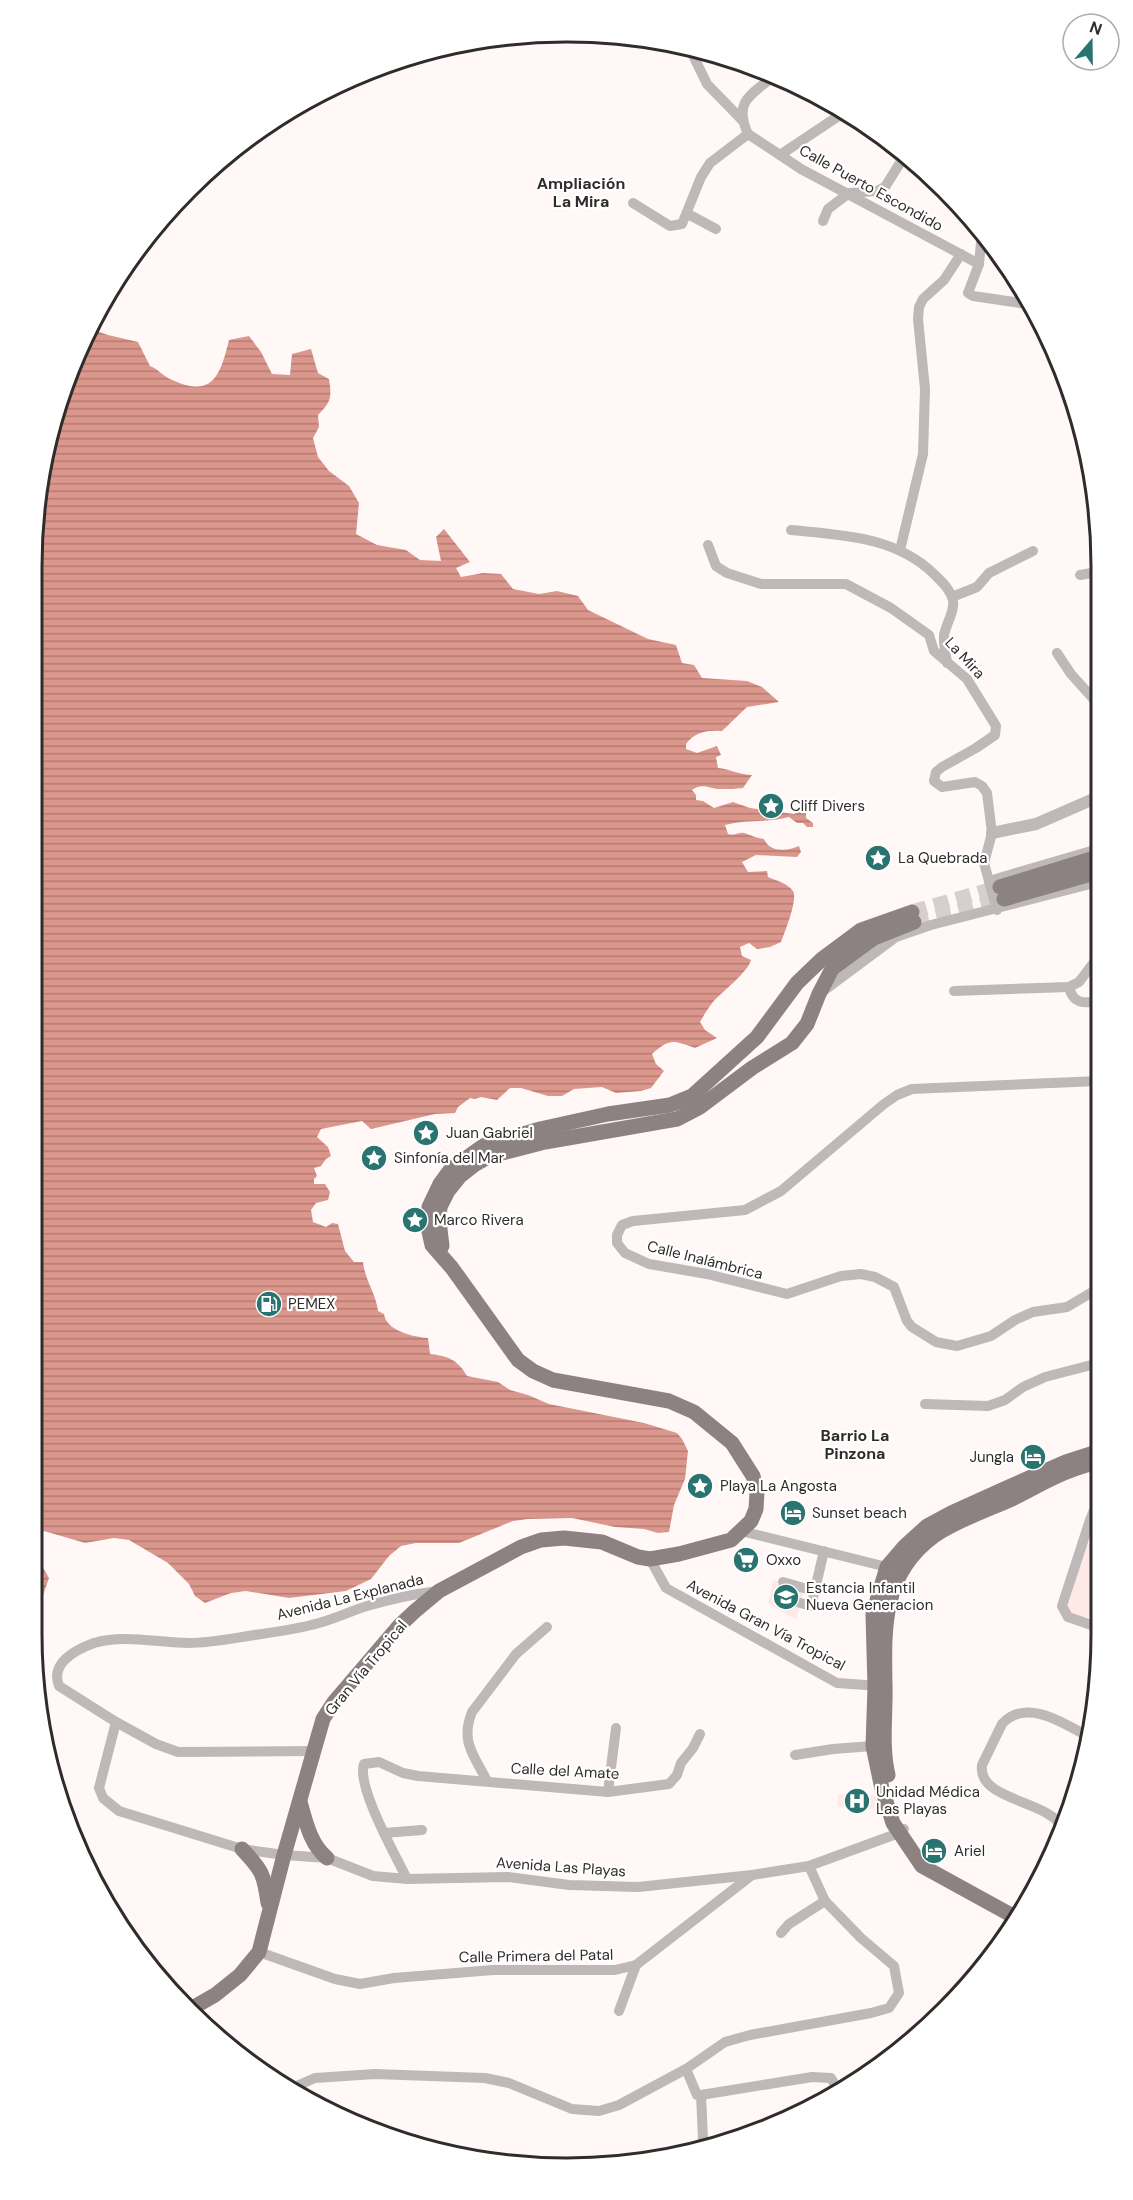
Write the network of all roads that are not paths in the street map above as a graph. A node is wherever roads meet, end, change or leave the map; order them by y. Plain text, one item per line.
1 (694, 58) edge
2 (767, 82) edge
3 (837, 117) edge
4 (742, 120) junction
5 (748, 134) junction
6 (780, 155) junction
7 (901, 162) edge
8 (849, 193) junction
9 (633, 203) dead end
10 (687, 214) junction
11 (823, 221) dead end
12 (716, 229) dead end
13 (981, 244) edge
14 (961, 254) junction
15 (979, 264) junction
16 (1020, 303) edge
17 (791, 530) dead end
18 (708, 545) dead end
19 (900, 550) junction
20 (1032, 551) dead end
21 (1091, 573) edge
22 (1080, 575) dead end
23 (952, 597) junction
24 (1056, 653) dead end
25 (946, 663) junction
26 (1091, 696) edge
27 (1091, 800) edge
28 (992, 833) junction
29 (1091, 852) edge
30 (1091, 860) edge
31 (1091, 874) edge
32 (1091, 883) edge
33 (998, 894) junction
34 (1091, 966) edge
35 (1068, 987) junction
36 (954, 991) dead end
37 (819, 994) junction
38 (1091, 1003) edge
39 (1091, 1081) edge
40 (452, 1268) junction
41 (1091, 1293) edge
42 (1091, 1365) edge
43 (925, 1404) dead end
44 (1091, 1454) edge
45 (1091, 1465) edge
46 (741, 1531) junction
47 (1091, 1531) edge
48 (824, 1551) junction
49 (650, 1559) junction
50 (887, 1567) junction
51 (783, 1582) dead end
52 (439, 1591) junction
53 (814, 1591) junction
54 (790, 1599) dead end
55 (1091, 1625) edge
56 (547, 1627) dead end
57 (880, 1686) junction
58 (116, 1722) junction
59 (616, 1728) dead end
60 (1082, 1733) edge
61 (700, 1734) dead end
62 (873, 1746) junction
63 (313, 1751) junction
64 (795, 1755) dead end
65 (487, 1781) junction
66 (608, 1792) junction
67 (300, 1802) junction
68 (1056, 1820) edge
69 (422, 1830) dead end
70 (901, 1831) junction
71 (384, 1833) junction
72 (242, 1849) junction
73 (284, 1855) junction
74 (327, 1858) junction
75 (809, 1866) junction
76 (752, 1875) junction
77 (407, 1879) junction
78 (825, 1901) junction
79 (1013, 1909) edge
80 (269, 1912) junction
81 (1010, 1914) edge
82 (781, 1933) dead end
83 (259, 1952) junction
84 (636, 1965) junction
85 (197, 2005) edge
86 (620, 2012) dead end
87 (686, 2069) junction
88 (299, 2085) edge
89 (834, 2085) edge
90 (701, 2095) junction
91 (704, 2139) edge

1 - 4 street
2 - 4 street
3 - 6 street
4 - 5 street
5 - 6 street, Calle Puerto Escondido
5 - 10 street
6 - 8 street, Calle Puerto Escondido
7 - 8 street
8 - 11 street
8 - 14 street, Calle Puerto Escondido
9 - 10 street
10 - 12 street
13 - 15 street
14 - 15 street, Calle Puerto Escondido
14 - 19 street
15 - 16 street
17 - 19 street
18 - 25 street, La Mira
19 - 23 street
20 - 23 street
21 - 22 street
23 - 25 street
24 - 26 street
25 - 28 street, La Mira
27 - 28 street
28 - 33 street
29 - 33 street
30 - 33 main road
31 - 33 main road
32 - 33 street
33 - 37 street
34 - 35 street
35 - 36 street
35 - 38 street
37 - 40 main road
37 - 40 main road
39 - 41 street, Calle Inalámbrica
40 - 46 main road
42 - 43 street
44 - 50 main road
45 - 57 main road
46 - 48 street
46 - 49 main road, Gran Vía Tropical
47 - 55 street
48 - 50 street
48 - 53 street
49 - 52 main road, Gran Vía Tropical
49 - 57 street, Avenida Gran Vía Tropical
50 - 57 main road
51 - 53 street
52 - 58 street, Avenida La Explanada
52 - 63 main road, Gran Vía Tropical
53 - 54 street
56 - 65 street
57 - 62 main road
57 - 70 main road
58 - 63 street
58 - 72 street
59 - 66 street
60 - 68 street
61 - 66 street, Calle del Amate
62 - 64 street
62 - 70 main road
63 - 67 main road, Gran Vía Tropical
65 - 66 street, Calle del Amate
65 - 71 street, Calle del Amate
67 - 73 main road, Gran Vía Tropical
67 - 74 main road
69 - 71 street
70 - 75 street, Avenida Las Playas
70 - 79 main road
70 - 81 main road
71 - 77 street, Calle del Amate
72 - 73 street
72 - 80 main road
73 - 74 street, Avenida Las Playas
73 - 80 main road, Gran Vía Tropical
74 - 77 street, Avenida Las Playas
75 - 76 street, Avenida Las Playas
75 - 78 street
76 - 77 street, Avenida Las Playas
76 - 84 street, Calle Primera del Patal
78 - 82 street
78 - 87 street
80 - 83 main road, Gran Vía Tropical
83 - 84 street, Calle Primera del Patal
83 - 85 main road, Gran Vía Tropical
84 - 86 street
87 - 88 street
87 - 90 street
89 - 90 street
90 - 91 street

